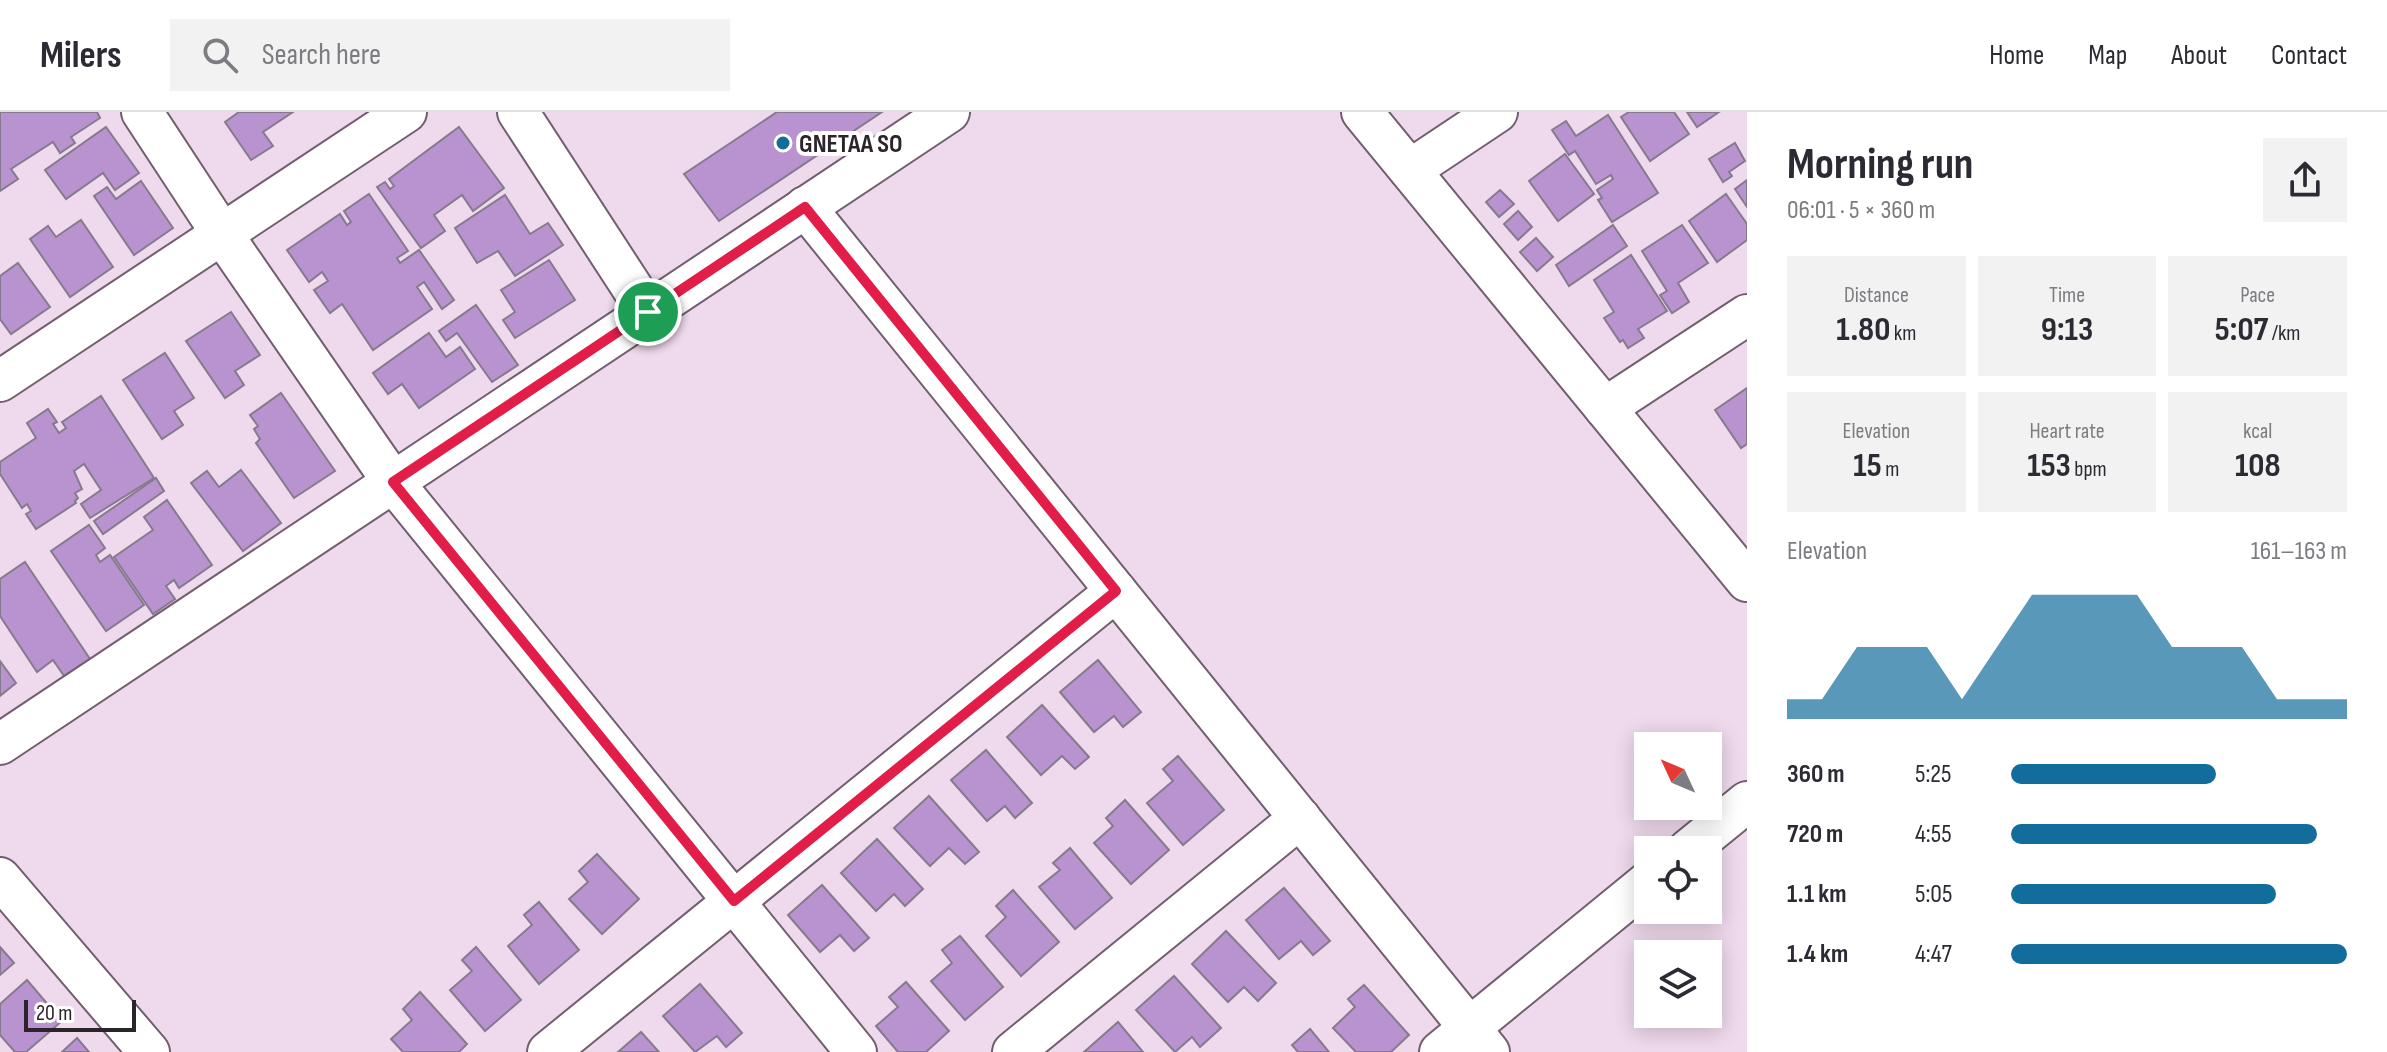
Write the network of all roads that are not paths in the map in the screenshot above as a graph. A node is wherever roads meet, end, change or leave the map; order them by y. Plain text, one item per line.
1 (142, 112) edge
2 (406, 112) edge
3 (518, 112) edge
4 (949, 112) edge
5 (1362, 112) edge
6 (1497, 112) edge
7 (1410, 170) junction
8 (805, 207) junction
9 (222, 234) junction
10 (648, 312) junction
11 (1747, 315) edge
12 (0, 381) edge
13 (1605, 408) junction
14 (393, 482) junction
15 (1747, 581) edge
16 (1116, 591) junction
17 (0, 744) edge
18 (1747, 802) edge
19 (1300, 818) junction
20 (1705, 836) edge
21 (0, 878) edge
22 (1634, 894) edge
23 (734, 901) junction
24 (1466, 1044) edge
25 (149, 1052) edge
26 (548, 1052) edge
27 (856, 1052) edge
28 (1013, 1052) edge

1 - 9 street
2 - 9 street
3 - 10 street
4 - 8 street
5 - 7 street
6 - 7 street
7 - 13 street
8 - 10 street
8 - 16 street
9 - 12 street
9 - 14 street
10 - 14 street
11 - 13 street
13 - 15 street
14 - 17 street
14 - 23 street
16 - 19 street
16 - 23 street
18 - 20 street
19 - 24 street
19 - 28 street
21 - 25 street
22 - 24 street
23 - 26 street
23 - 27 street

